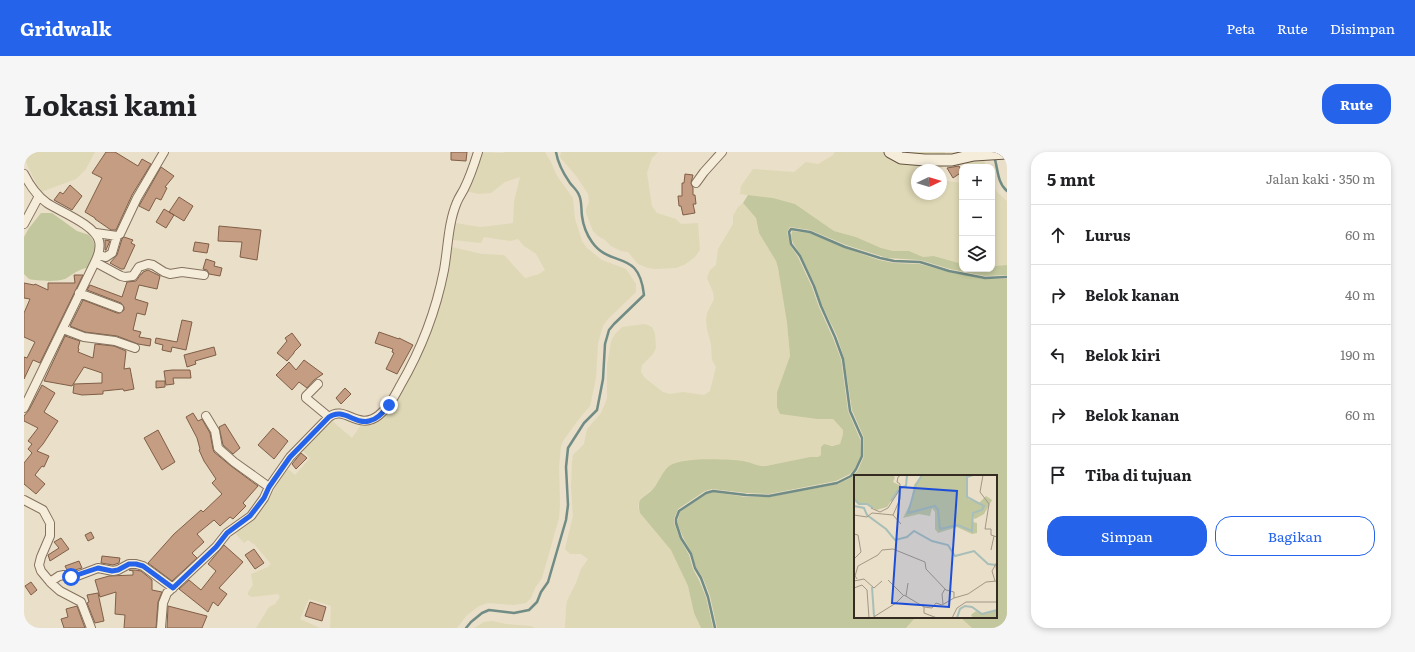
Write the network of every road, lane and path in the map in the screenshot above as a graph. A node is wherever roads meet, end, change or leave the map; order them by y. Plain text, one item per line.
1 (164, 152) edge
2 (478, 152) edge
3 (722, 152) edge
4 (890, 152) edge
5 (984, 153) edge
6 (1007, 153) edge
7 (24, 174) edge
8 (696, 183) dead end
9 (38, 196) junction
10 (24, 224) edge
11 (96, 233) junction
12 (117, 236) junction
13 (96, 259) junction
14 (204, 275) dead end
15 (79, 293) junction
16 (119, 308) dead end
17 (63, 329) junction
18 (135, 348) dead end
19 (318, 384) dead end
20 (24, 408) edge
21 (206, 416) dead end
22 (329, 417) junction
23 (269, 487) junction
24 (24, 500) edge
25 (50, 582) junction
26 (173, 588) junction
27 (91, 628) edge
28 (161, 628) edge

1 - 12 street
2 - 22 street
3 - 8 street
4 - 5 street
5 - 6 street
7 - 9 street
9 - 10 street
9 - 11 street
11 - 12 street
11 - 13 street
12 - 13 street
13 - 14 street
13 - 15 street
15 - 16 street
15 - 17 street
17 - 18 street
17 - 20 street
19 - 22 street
21 - 23 street
22 - 23 street
23 - 26 street
24 - 25 street
25 - 26 street
25 - 27 street
26 - 28 street

